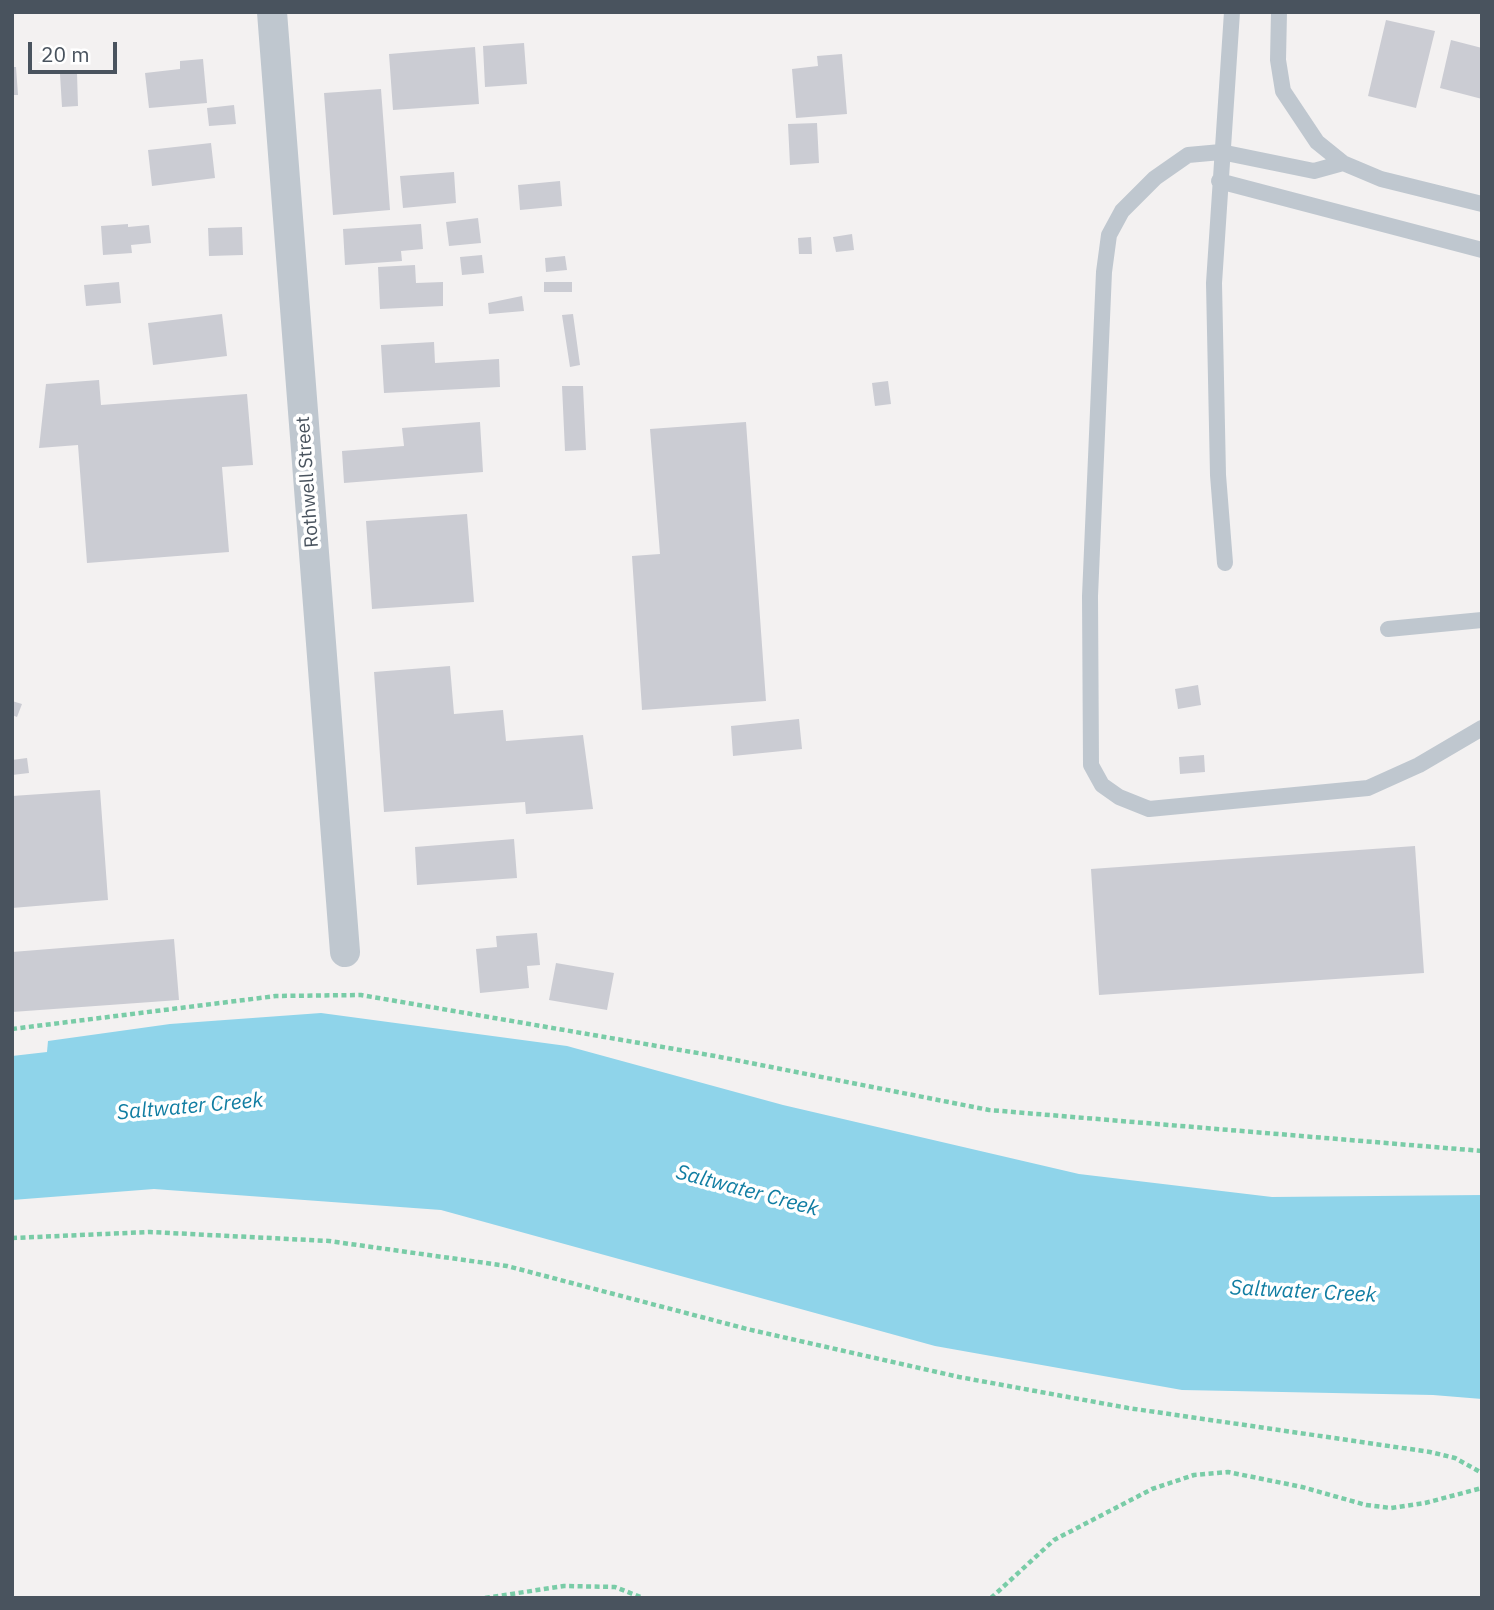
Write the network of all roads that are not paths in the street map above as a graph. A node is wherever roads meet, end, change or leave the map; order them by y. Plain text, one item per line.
1 (272, 12) edge
2 (1232, 12) edge
3 (1279, 12) edge
4 (1221, 152) junction
5 (1343, 163) junction
6 (1219, 181) junction
7 (1482, 204) edge
8 (1482, 250) edge
9 (1225, 563) dead end
10 (1482, 621) edge
11 (1388, 629) dead end
12 (1482, 729) edge
13 (345, 952) dead end

1 - 13 street, Rothwell Street
2 - 4 lane
3 - 5 lane
4 - 5 lane
4 - 6 lane
4 - 12 lane
5 - 7 lane
6 - 8 lane
6 - 9 lane
10 - 11 lane

